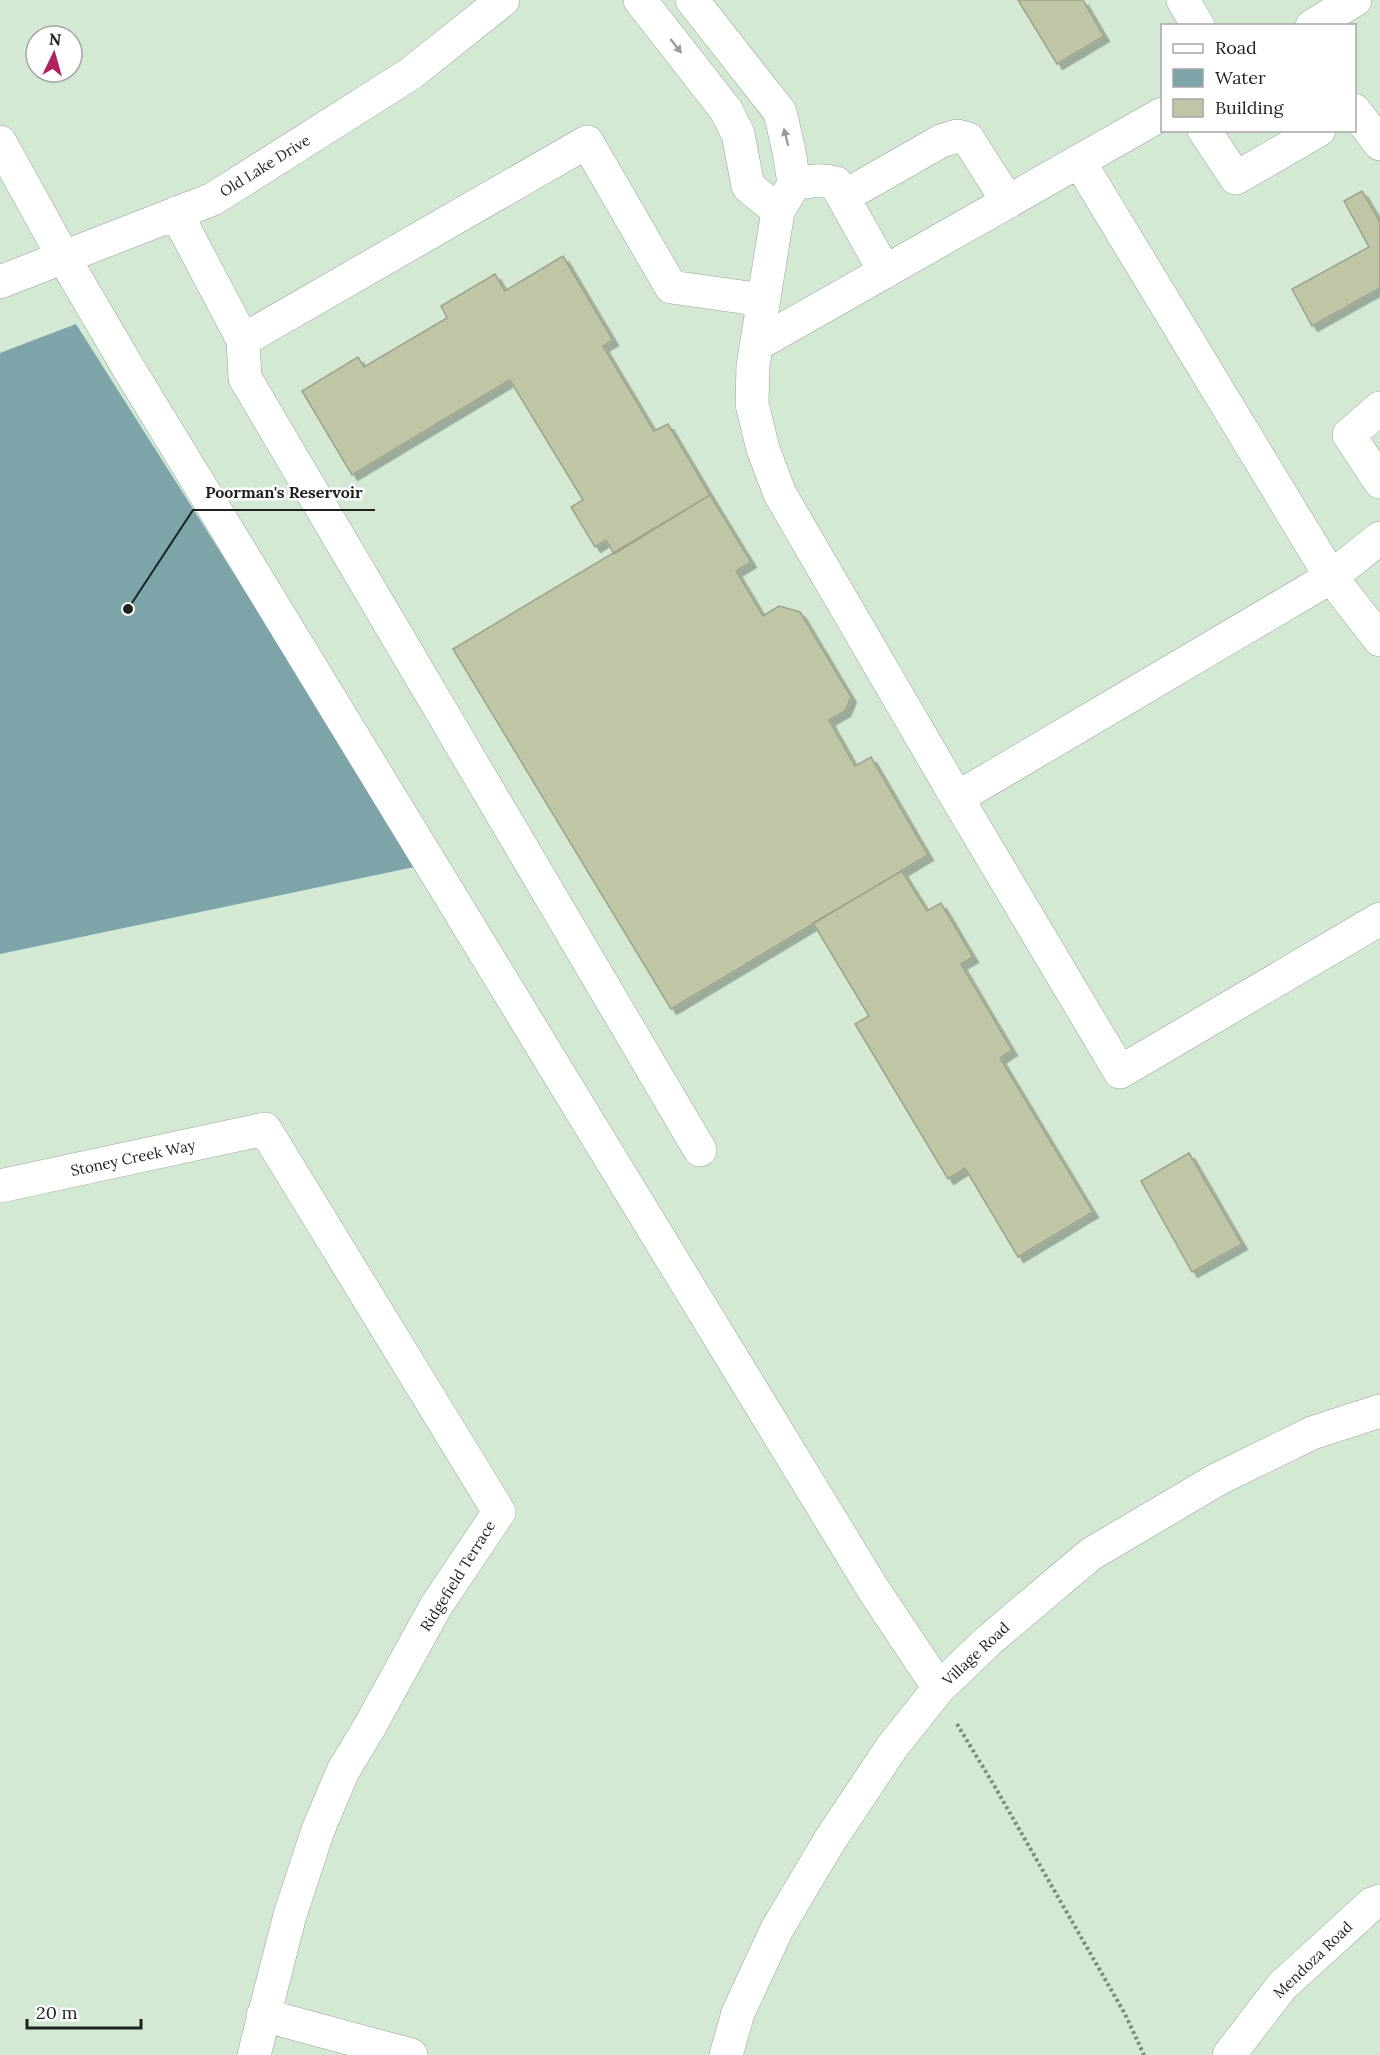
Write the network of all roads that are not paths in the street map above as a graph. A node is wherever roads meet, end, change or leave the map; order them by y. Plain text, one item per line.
1 (503, 0) edge
2 (640, 0) edge
3 (692, 0) edge
4 (1183, 0) edge
5 (1355, 0) edge
6 (1315, 15) edge
7 (1197, 24) edge
8 (1356, 113) edge
9 (1161, 115) edge
10 (1205, 132) edge
11 (1316, 132) edge
12 (0, 142) edge
13 (1380, 144) edge
14 (1079, 161) junction
15 (786, 197) junction
16 (843, 197) junction
17 (1008, 202) junction
18 (176, 213) junction
19 (64, 258) junction
20 (885, 272) junction
21 (0, 282) edge
22 (763, 300) junction
23 (243, 340) junction
24 (756, 345) junction
25 (1380, 408) edge
26 (1380, 482) edge
27 (1380, 538) edge
28 (1332, 577) junction
29 (1380, 640) edge
30 (957, 798) junction
31 (1380, 919) edge
32 (265, 1129) joint
33 (700, 1150) dead end
34 (0, 1186) edge
35 (1380, 1411) edge
36 (939, 1688) junction
37 (1377, 1908) edge
38 (263, 2015) junction
39 (254, 2055) edge
40 (411, 2055) edge
41 (726, 2055) edge
42 (1229, 2055) edge

1 - 18 street, Old Lake Drive
2 -> 15 street
15 -> 3 street
4 - 7 street
5 - 6 street
8 - 13 street
9 - 14 street
10 - 11 street
12 - 19 street
14 - 17 street
14 - 28 street
15 - 16 street
15 - 22 street
16 - 17 street
16 - 20 street
17 - 20 street
18 - 19 street, Old Lake Drive
18 - 23 street
19 - 21 street, Old Lake Drive
19 - 36 street
20 - 24 street
22 - 23 street
22 - 24 street
23 - 33 street
24 - 30 street
25 - 26 street
27 - 28 street
28 - 29 street
28 - 30 street
30 - 31 street
32 - 34 street, Stoney Creek Way
32 - 38 street, Ridgefield Terrace
35 - 36 street, Village Road
36 - 41 street, Village Road
37 - 42 street, Mendoza Road
38 - 39 street, Ridgefield Terrace
38 - 40 street

